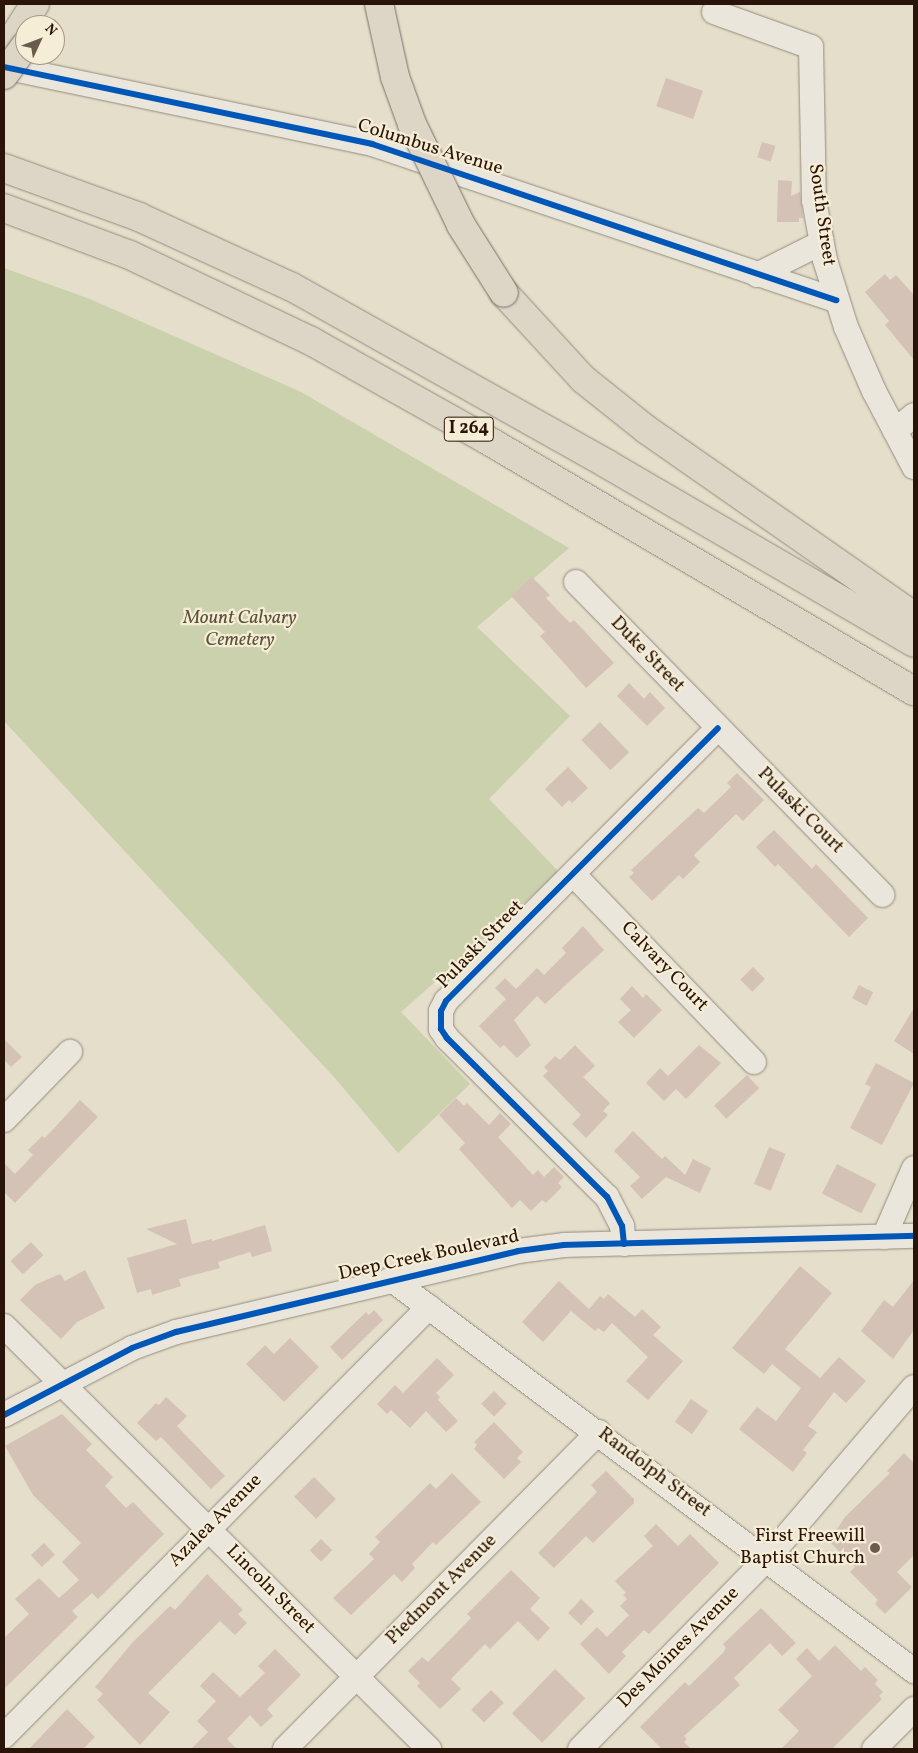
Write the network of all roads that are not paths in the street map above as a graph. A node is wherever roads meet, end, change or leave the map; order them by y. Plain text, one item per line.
1 (35, 4) edge
2 (54, 4) edge
3 (379, 4) edge
4 (714, 12) dead end
5 (47, 15) edge
6 (4, 52) edge
7 (15, 60) edge
8 (4, 67) edge
9 (4, 75) edge
10 (4, 168) edge
11 (4, 208) edge
12 (821, 243) junction
13 (757, 275) junction
14 (836, 300) junction
15 (914, 415) edge
16 (895, 431) junction
17 (914, 467) edge
18 (576, 582) dead end
19 (914, 616) edge
20 (914, 643) edge
21 (914, 691) edge
22 (718, 728) junction
23 (573, 874) junction
24 (883, 895) dead end
25 (70, 1052) dead end
26 (754, 1062) dead end
27 (4, 1120) edge
28 (914, 1168) edge
29 (914, 1236) edge
30 (884, 1237) junction
31 (624, 1244) junction
32 (391, 1279) junction
33 (429, 1307) junction
34 (4, 1326) edge
35 (61, 1383) junction
36 (914, 1387) edge
37 (4, 1415) edge
38 (599, 1432) junction
39 (209, 1530) junction
40 (767, 1559) junction
41 (914, 1671) edge
42 (356, 1676) junction
43 (914, 1709) edge
44 (4, 1736) edge
45 (285, 1749) edge
46 (429, 1749) edge
47 (580, 1749) edge
48 (874, 1749) edge

1 - 6 highway
2 - 5 highway
3 - 19 highway, bridge
4 - 12 street, South Street
7 - 9 highway, bridge
8 - 13 street, Columbus Avenue
10 - 20 highway, I 264
11 - 21 highway, I 264
12 - 13 street
12 - 14 street, South Street
13 - 14 street, Columbus Avenue
14 - 16 street, South Street
15 - 16 street
16 - 17 street, South Street
18 - 22 street, Duke Street
22 - 23 street, Pulaski Street
22 - 24 street, Pulaski Court
23 - 26 street, Calvary Court
23 - 31 street, Pulaski Street
25 - 27 street
28 - 30 street
29 - 30 street, Deep Creek Boulevard
30 - 31 street, Deep Creek Boulevard
31 - 32 street, Deep Creek Boulevard
32 - 33 street, Randolph Street
32 - 35 street, Deep Creek Boulevard
33 - 38 street, Randolph Street
33 - 39 street, Azalea Avenue
34 - 35 street, Lincoln Street
35 - 37 street, Deep Creek Boulevard
35 - 39 street, Lincoln Street
36 - 40 street, Des Moines Avenue
38 - 40 street, Randolph Street
38 - 42 street, Piedmont Avenue
39 - 42 street, Lincoln Street
39 - 44 street, Azalea Avenue
40 - 41 street, Randolph Street
40 - 47 street, Des Moines Avenue
42 - 45 street, Piedmont Avenue
42 - 46 street, Lincoln Street
43 - 48 street

